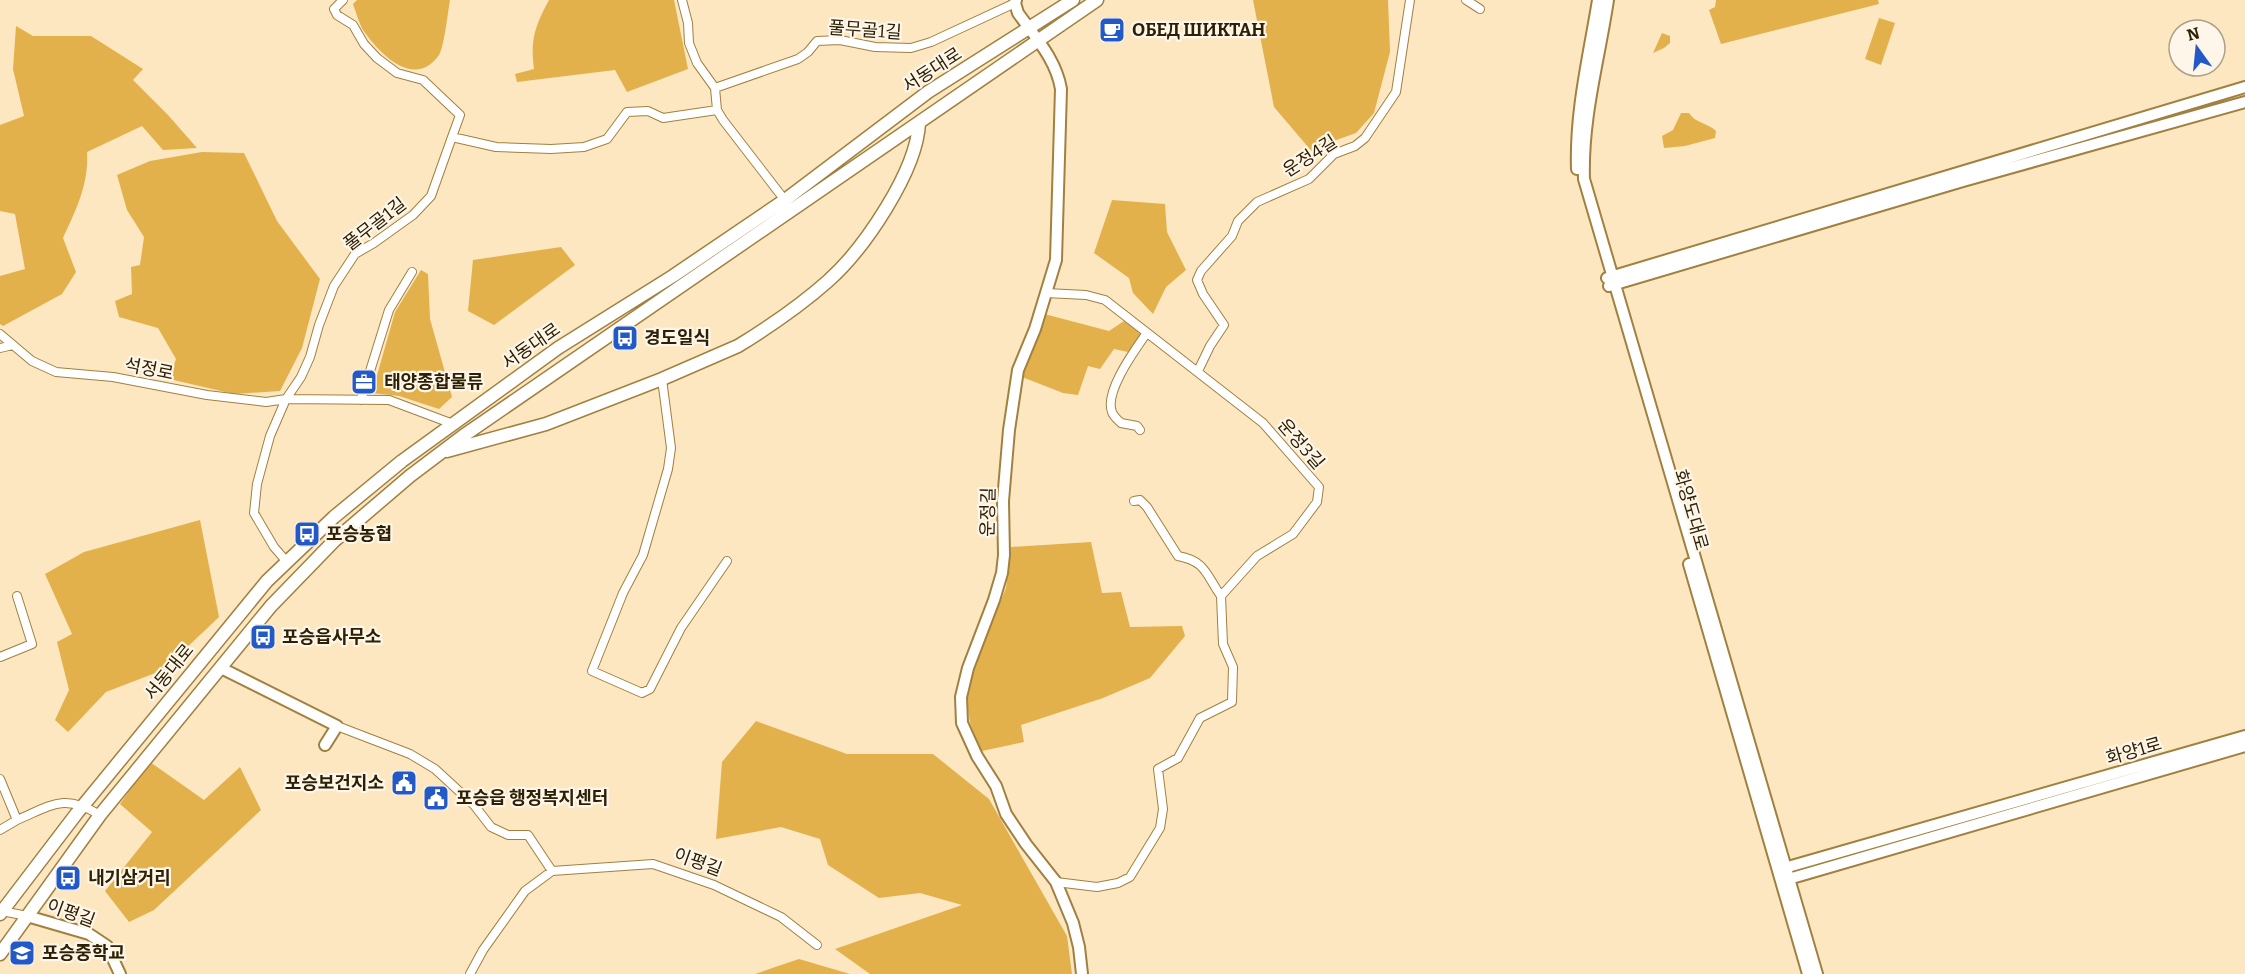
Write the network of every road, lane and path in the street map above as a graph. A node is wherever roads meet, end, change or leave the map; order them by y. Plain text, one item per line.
1 (344, 0) edge
2 (682, 0) edge
3 (1073, 0) edge
4 (1097, 0) edge
5 (1410, 0) edge
6 (1466, 0) edge
7 (1598, 0) edge
8 (1608, 0) edge
9 (1016, 2) edge
10 (1480, 9) dead end
11 (1029, 29) junction
12 (1037, 40) junction
13 (1595, 52) junction
14 (2245, 87) edge
15 (715, 88) junction
16 (2245, 102) edge
17 (717, 110) junction
18 (919, 123) junction
19 (452, 137) junction
20 (785, 200) junction
21 (793, 210) junction
22 (412, 272) dead end
23 (1611, 282) junction
24 (1046, 293) junction
25 (0, 334) edge
26 (1146, 334) junction
27 (13, 345) junction
28 (0, 348) edge
29 (1198, 371) junction
30 (662, 379) junction
31 (286, 399) junction
32 (361, 400) junction
33 (453, 424) junction
34 (1140, 430) dead end
35 (440, 453) junction
36 (1134, 501) dead end
37 (727, 561) dead end
38 (287, 562) junction
39 (17, 596) dead end
40 (1221, 596) junction
41 (0, 657) edge
42 (204, 658) junction
43 (221, 668) junction
44 (337, 726) junction
45 (2245, 735) edge
46 (325, 745) dead end
47 (2245, 746) edge
48 (0, 779) edge
49 (2033, 803) junction
50 (84, 805) junction
51 (100, 815) junction
52 (17, 820) junction
53 (0, 830) edge
54 (552, 871) junction
55 (1784, 875) junction
56 (1056, 882) junction
57 (1, 913) edge
58 (27, 916) junction
59 (817, 945) dead end
60 (0, 954) edge
61 (120, 974) edge
62 (470, 974) edge
63 (1082, 974) edge
64 (1808, 974) edge
65 (1817, 974) edge

1 - 19 street, 풀무골1길
2 - 15 street
3 - 11 main road, 서동대로
4 - 12 main road, 서동대로
5 - 29 street, 운정4길
6 - 10 street
7 - 13 street
8 - 13 street
9 - 11 street, 운정길
9 - 15 street, 풀무골1길
11 - 12 street, 운정길
11 - 20 main road, 서동대로
12 - 18 main road, 서동대로
12 - 24 street, 운정길
13 - 23 street, 화양도대로
14 - 23 street
15 - 17 street
16 - 23 street
17 - 19 street
17 - 20 street
18 - 21 main road, 서동대로
18 - 30 main road, 서동대로
19 - 31 street, 풀무골1길
20 - 21 street
20 - 33 main road, 서동대로
21 - 35 main road, 서동대로
22 - 32 street
23 - 55 street, 화양도대로
24 - 26 street, 운정3길
24 - 56 street, 운정길
25 - 27 street, 석정로
26 - 29 street, 운정3길
26 - 34 street
27 - 28 street
27 - 31 street, 석정로
29 - 40 street, 운정3길
30 - 35 main road, 서동대로
30 - 37 street
31 - 32 street
31 - 38 street, 풀무골1길
32 - 33 street
33 - 38 main road, 서동대로
35 - 43 main road, 서동대로
36 - 40 street
38 - 42 main road, 서동대로
39 - 41 street
40 - 56 street
42 - 43 street
42 - 50 main road, 서동대로
43 - 44 street
43 - 51 main road, 서동대로
44 - 46 street
44 - 54 street
45 - 49 street, 화양1로
47 - 49 street, 화양1로
48 - 52 street
49 - 55 street
50 - 51 street
50 - 52 street
50 - 57 main road, 서동대로
51 - 58 main road, 서동대로
52 - 53 street
54 - 59 street, 이평길
54 - 62 street
55 - 64 street, 화양도대로
55 - 65 street, 화양도대로
56 - 63 street, 운정길
57 - 58 street
58 - 60 main road, 서동대로
58 - 61 street, 이평길

